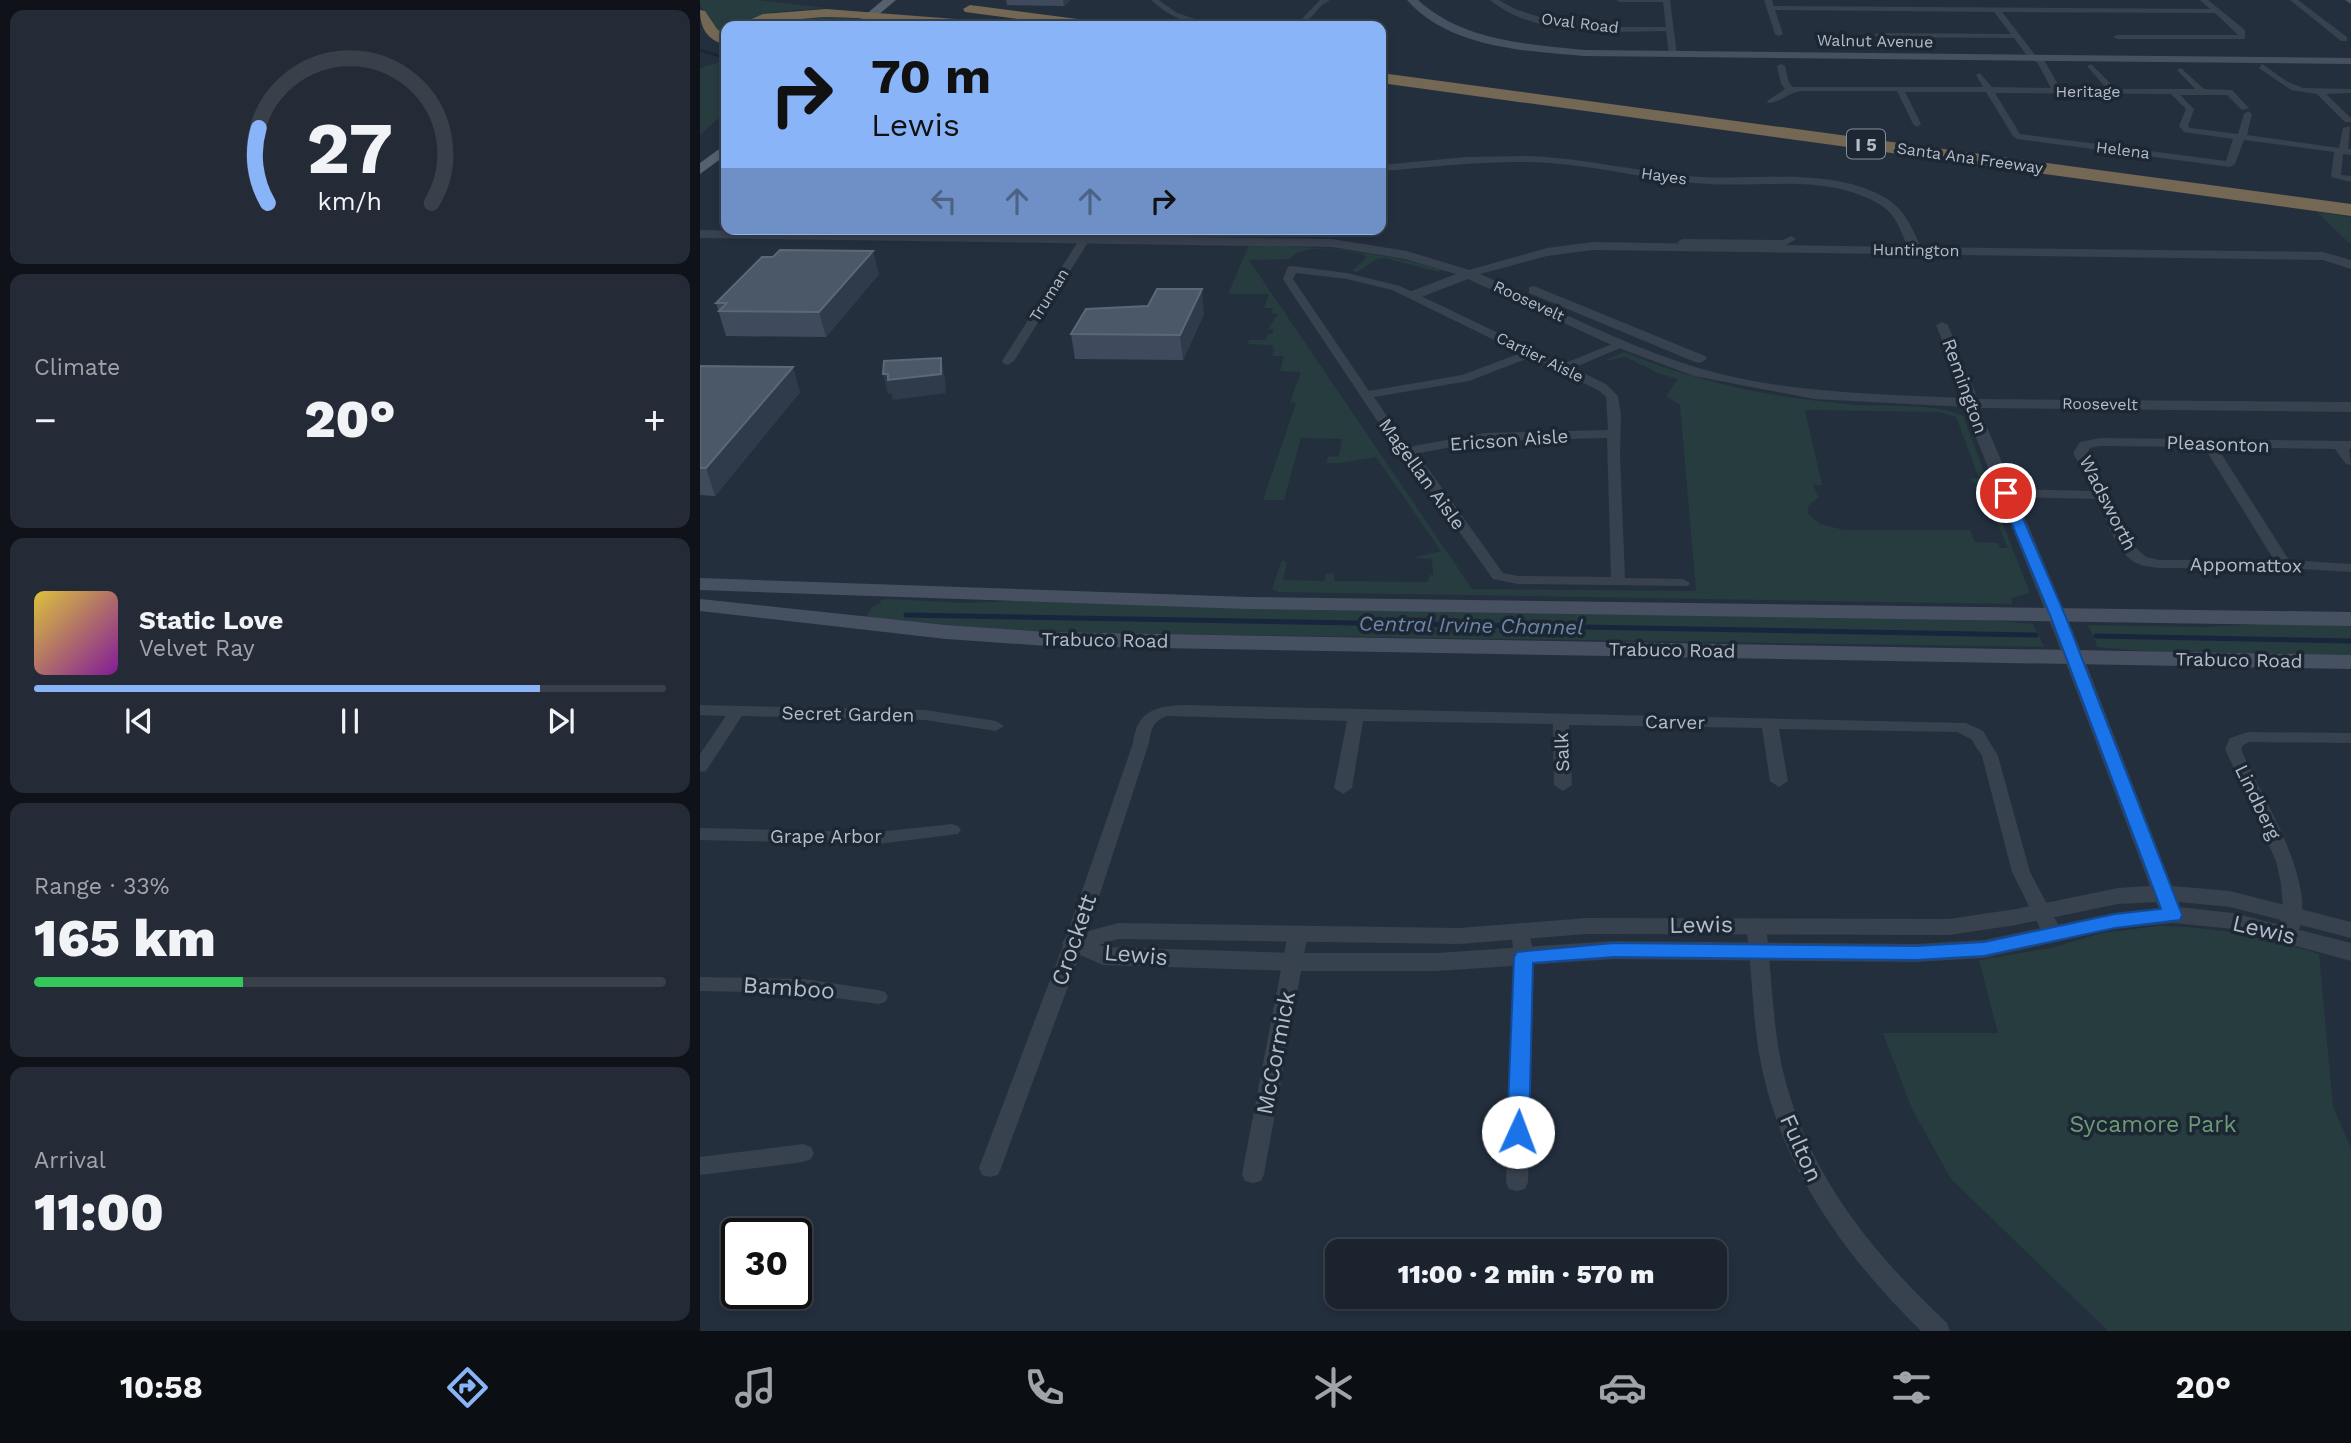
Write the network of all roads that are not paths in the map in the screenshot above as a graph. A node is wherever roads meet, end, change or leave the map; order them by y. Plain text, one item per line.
1 (804, 0) edge
2 (890, 0) edge
3 (906, 0) edge
4 (1155, 0) edge
5 (1326, 0) edge
6 (1412, 0) edge
7 (1426, 0) edge
8 (1494, 0) edge
9 (1620, 0) edge
10 (1666, 0) edge
11 (1861, 0) edge
12 (2204, 0) edge
13 (2294, 0) edge
14 (1769, 4) edge
15 (956, 7) dead end
16 (1866, 8) junction
17 (1996, 9) junction
18 (2216, 11) junction
19 (700, 14) edge
20 (1451, 20) junction
21 (756, 21) edge
22 (868, 21) edge
23 (870, 21) edge
24 (940, 21) edge
25 (958, 21) edge
26 (1063, 21) edge
27 (1195, 21) edge
28 (1303, 21) edge
29 (1438, 22) junction
30 (1670, 29) junction
31 (1779, 34) dead end
32 (1878, 35) dead end
33 (2017, 36) junction
34 (2118, 37) dead end
35 (721, 38) edge
36 (2344, 39) dead end
37 (1673, 52) junction
38 (2032, 56) junction
39 (2351, 59) edge
40 (1386, 64) edge
41 (1781, 66) dead end
42 (2091, 66) dead end
43 (2262, 66) dead end
44 (2181, 70) dead end
45 (1980, 75) dead end
46 (1386, 79) edge
47 (1899, 88) junction
48 (1790, 89) junction
49 (1988, 89) junction
50 (2057, 91) junction
51 (2113, 91) junction
52 (2318, 91) junction
53 (2351, 91) edge
54 (2173, 92) junction
55 (2202, 92) junction
56 (1771, 101) dead end
57 (1916, 124) dead end
58 (2240, 138) junction
59 (2344, 151) edge
60 (721, 152) edge
61 (1386, 168) edge
62 (700, 170) edge
63 (2235, 170) junction
64 (2351, 179) edge
65 (2323, 188) dead end
66 (2351, 192) edge
67 (2351, 210) edge
68 (700, 226) edge
69 (721, 226) edge
70 (700, 234) edge
71 (721, 234) edge
72 (1088, 235) edge
73 (1315, 235) edge
74 (1682, 242) junction
75 (1913, 246) junction
76 (2351, 251) edge
77 (2351, 265) edge
78 (1292, 269) joint
79 (1475, 271) junction
80 (1414, 295) junction
81 (1942, 325) dead end
82 (1621, 344) junction
83 (1531, 353) junction
84 (1008, 361) dead end
85 (1564, 368) junction
86 (1365, 395) junction
87 (2351, 397) edge
88 (1969, 398) junction
89 (2351, 407) edge
90 (1613, 434) junction
91 (2085, 445) joint
92 (2209, 445) junction
93 (2345, 446) edge
94 (1405, 452) junction
95 (2351, 461) edge
96 (2006, 493) junction
97 (2103, 495) junction
98 (2141, 560) joint
99 (2284, 564) junction
100 (2351, 568) edge
101 (1618, 580) junction
102 (1683, 583) dead end
103 (700, 584) edge
104 (853, 594) junction
105 (700, 595) edge
106 (700, 605) edge
107 (2057, 615) junction
108 (2351, 619) edge
109 (834, 620) junction
110 (2074, 658) junction
111 (2351, 662) edge
112 (700, 710) edge
113 (737, 711) junction
114 (1157, 714) joint
115 (1356, 716) junction
116 (1561, 719) junction
117 (1770, 725) junction
118 (996, 726) dead end
119 (2351, 738) edge
120 (700, 767) edge
121 (1779, 781) dead end
122 (1563, 785) dead end
123 (1343, 788) dead end
124 (952, 830) dead end
125 (700, 834) edge
126 (2168, 904) junction
127 (2041, 911) junction
128 (1756, 925) junction
129 (2291, 925) junction
130 (2351, 930) edge
131 (1521, 931) junction
132 (1298, 933) junction
133 (2053, 934) junction
134 (1074, 943) junction
135 (1759, 952) junction
136 (2351, 952) edge
137 (1524, 957) junction
138 (1293, 962) junction
139 (700, 984) edge
140 (878, 997) dead end
141 (803, 1153) dead end
142 (700, 1166) edge
143 (990, 1168) dead end
144 (1253, 1174) dead end
145 (1517, 1182) dead end
146 (1938, 1331) edge

1 - 25 highway
2 - 22 main road
3 - 23 main road
4 - 27 street
5 - 28 street
6 - 29 main road, Walnut Avenue
7 - 20 main road, Walnut Avenue
8 - 30 street, Oval Road
9 - 10 street
10 - 30 street
11 - 16 street
12 - 18 street
13 - 36 street
14 - 16 street
14 - 31 street
15 - 26 highway
16 - 17 street
17 - 18 street
17 - 33 street
18 - 34 street
19 - 35 highway
20 - 29 main road
20 - 37 main road, Walnut Avenue
21 - 24 highway
29 - 37 main road, Walnut Avenue
30 - 37 street
32 - 33 street
33 - 38 street
37 - 38 main road, Walnut Avenue
38 - 39 main road, Walnut Avenue
38 - 50 street
40 - 63 highway, Santa Ana Freeway / I 5
41 - 48 street
42 - 51 street
43 - 52 street
44 - 55 street
45 - 49 street
46 - 67 highway, Santa Ana Freeway / I 5
47 - 48 street, Heritage
47 - 49 street, Heritage
47 - 57 street
48 - 56 street
49 - 50 street, Heritage
49 - 63 street, Helena
50 - 51 street, Heritage
51 - 54 street, Heritage
52 - 53 street
52 - 59 street
54 - 55 street, Heritage
54 - 58 street
55 - 58 street, Heritage
58 - 59 street
58 - 63 street
59 - 64 street
60 - 62 main road
61 - 75 street, Hayes
65 - 66 highway
68 - 69 street
70 - 71 street, Roosevelt
72 - 84 street, Truman
73 - 79 street, Roosevelt
74 - 75 street, Huntington
74 - 75 street, Huntington
74 - 79 street, Huntington
75 - 76 street, Huntington
75 - 77 street, Huntington
78 - 80 street, Cartier Aisle
78 - 86 street, Magellan Aisle
79 - 80 street, Huntington
79 - 82 street, Roosevelt
79 - 88 street, Roosevelt
80 - 83 street, Cartier Aisle
81 - 88 street, Remington
82 - 85 street
82 - 88 street, Roosevelt
83 - 85 street, Cartier Aisle
83 - 86 street
85 - 90 street, Cartier Aisle
86 - 94 street, Magellan Aisle
87 - 88 street, Roosevelt
88 - 89 street, Roosevelt
88 - 96 street, Remington
90 - 94 street, Ericson Aisle
90 - 101 street, Cartier Aisle
91 - 92 street, Pleasonton
91 - 97 street, Wadsworth
92 - 93 street, Pleasonton
92 - 99 street
93 - 95 street
94 - 101 street, Magellan Aisle
96 - 97 street
96 - 107 street, Remington
97 - 98 street, Wadsworth
98 - 99 street, Appomattox
99 - 100 street, Appomattox
101 - 102 street
103 - 104 main road, Trabuco Road
104 - 105 main road
104 - 107 main road, Trabuco Road
104 - 109 main road
106 - 109 main road, Trabuco Road
107 - 108 main road, Trabuco Road
107 - 110 street, Remington
109 - 110 main road, Trabuco Road
110 - 111 main road, Trabuco Road
110 - 126 street, Remington
112 - 113 street, Secret Garden
113 - 118 street, Secret Garden
113 - 120 street
114 - 115 street, Carver
114 - 134 street, Crockett
115 - 116 street, Carver
115 - 123 street
116 - 117 street, Carver
116 - 122 street, Salk
117 - 121 street
117 - 127 street, Carver
119 - 129 street, Lindberg
124 - 125 street, Grape Arbor
126 - 127 street, Lewis
126 - 129 street, Lewis
126 - 133 street, Lewis
127 - 128 street, Lewis
127 - 133 street, Carver
128 - 131 street, Lewis
128 - 135 street, Fulton
129 - 130 street, Lewis
129 - 136 street, Lewis
131 - 132 street, Lewis
131 - 137 street
132 - 134 street, Lewis
132 - 138 street, McCormick
133 - 135 street, Lewis
134 - 138 street, Lewis
134 - 143 street, Crockett
135 - 137 street, Lewis
135 - 146 street, Fulton
137 - 138 street, Lewis
137 - 145 street
138 - 144 street, McCormick
139 - 140 street, Bamboo
141 - 142 street

